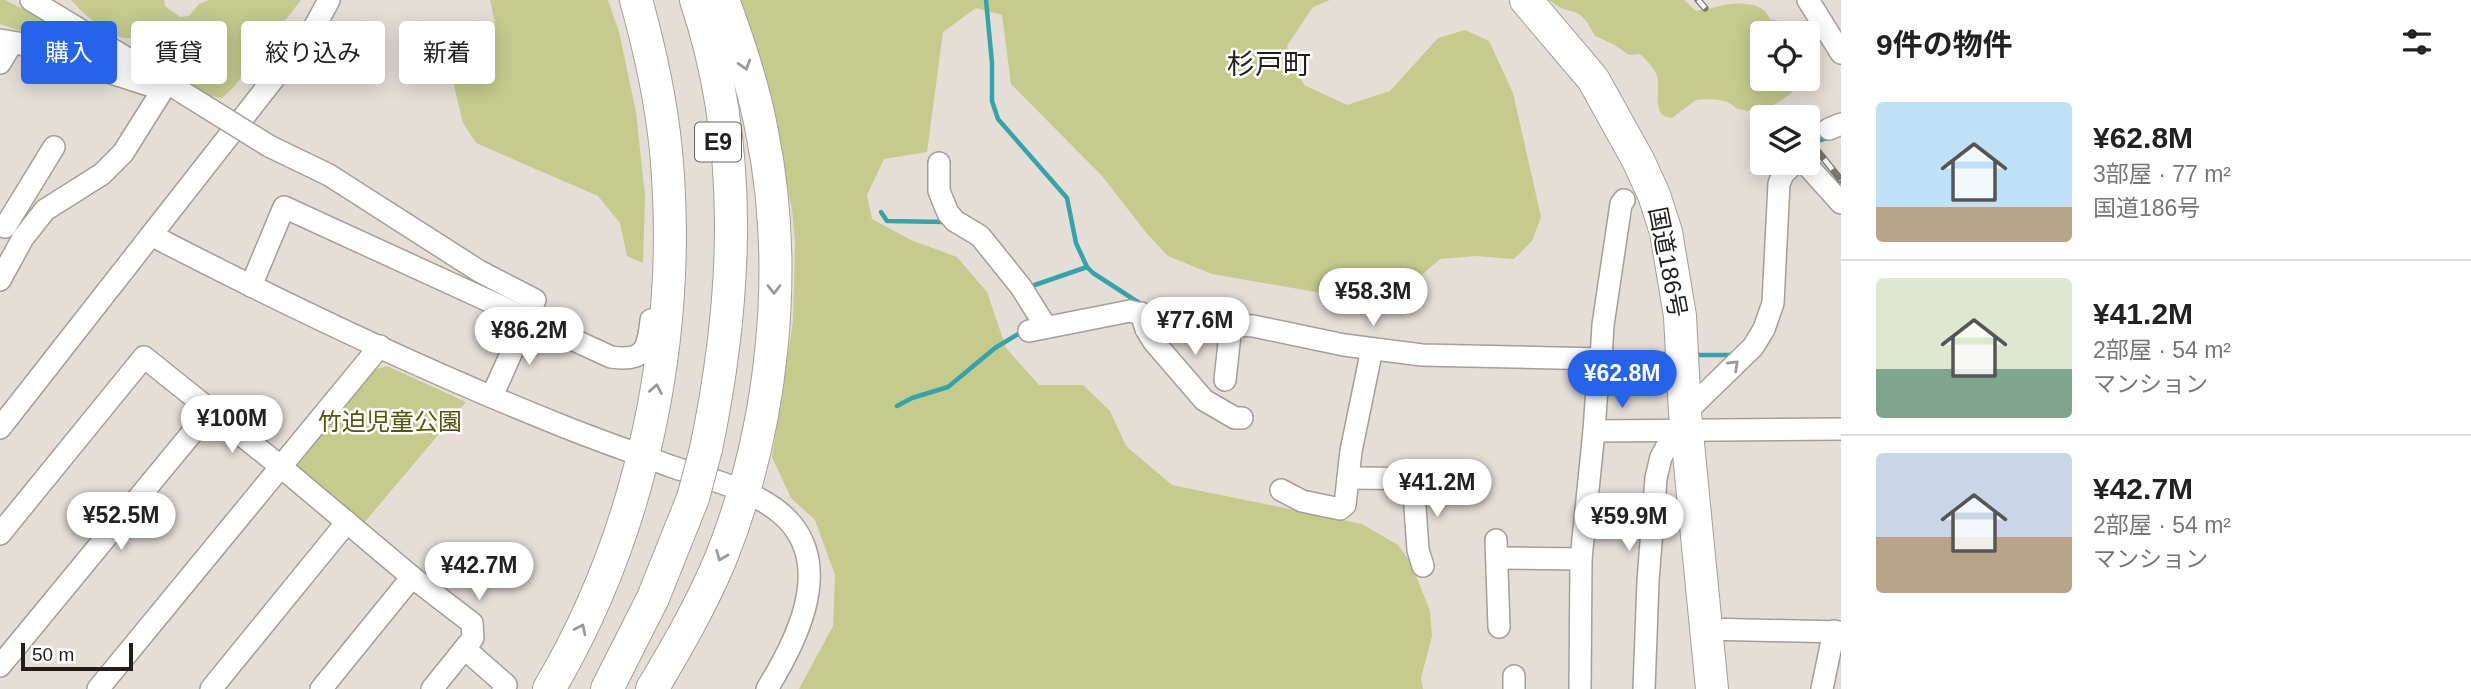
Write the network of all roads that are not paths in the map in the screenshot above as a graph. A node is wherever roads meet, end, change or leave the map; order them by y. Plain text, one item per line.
1 (31, 0) edge
2 (329, 0) edge
3 (622, 0) edge
4 (636, 0) edge
5 (681, 0) edge
6 (696, 0) edge
7 (723, 0) edge
8 (1507, 0) edge
9 (1526, 0) edge
10 (1808, 0) edge
11 (6, 42) edge
12 (1569, 49) junction
13 (1841, 52) edge
14 (0, 63) edge
15 (175, 88) junction
16 (54, 147) dead end
17 (939, 163) dead end
18 (1783, 175) edge
19 (1816, 175) edge
20 (1624, 200) dead end
21 (1841, 203) edge
22 (9, 230) edge
23 (151, 236) junction
24 (0, 280) edge
25 (251, 286) junction
26 (729, 289) junction
27 (1141, 313) junction
28 (528, 319) junction
29 (1231, 325) junction
30 (380, 346) junction
31 (1372, 349) junction
32 (1601, 355) junction
33 (1225, 380) dead end
34 (492, 396) junction
35 (210, 411) junction
36 (1242, 418) dead end
37 (1682, 425) junction
38 (0, 428) edge
39 (1841, 429) edge
40 (1594, 431) junction
41 (643, 456) junction
42 (280, 466) junction
43 (1348, 478) junction
44 (1413, 479) junction
45 (1450, 479) dead end
46 (1281, 490) dead end
47 (744, 492) junction
48 (347, 522) junction
49 (0, 534) edge
50 (1581, 559) junction
51 (1423, 566) dead end
52 (412, 578) junction
53 (1499, 627) dead end
54 (1706, 629) junction
55 (1838, 631) edge
56 (465, 649) junction
57 (0, 666) edge
58 (98, 689) edge
59 (211, 689) edge
60 (321, 689) edge
61 (432, 689) edge
62 (503, 689) edge
63 (549, 689) edge
64 (607, 689) edge
65 (652, 689) edge
66 (767, 689) edge
67 (1580, 689) edge
68 (1644, 689) edge
69 (1712, 689) edge
70 (1822, 689) edge

1 - 15 street
2 - 23 street
3 - 28 street
41 -> 4 highway
5 - 26 highway, E9
6 - 26 highway, E9
7 -> 47 highway
8 - 12 street
9 - 12 highway, 国道186号
10 - 13 street
11 - 14 street
11 - 15 street
12 - 37 highway, 国道186号
15 - 22 street
15 - 28 street, bridge
16 - 22 street
17 - 27 street
37 -> 18 street
19 - 21 street
20 - 32 street
22 - 24 street
23 - 25 street
23 - 38 street
25 - 28 street
25 - 30 street
26 - 64 highway, E9, bridge
27 - 29 street
27 - 36 street
28 - 34 street
29 - 31 street
29 - 33 street
30 - 34 street
30 - 42 street
31 - 32 street
31 - 43 street
32 - 40 street
34 - 41 street
35 - 42 street
35 - 49 street
35 - 57 street
37 - 39 street
37 - 40 street
37 - 54 highway, 国道186号
37 - 68 street
40 - 50 street
41 - 47 street
63 -> 41 highway
42 - 48 street
42 - 58 street
43 - 44 street
43 - 46 street
44 - 45 street
44 - 51 street
47 -> 65 highway
47 - 66 street
48 - 52 street
48 - 59 street
50 - 53 street
50 - 67 street
52 - 56 street
52 - 60 street
54 - 55 street
54 - 69 highway, 国道186号
55 - 70 street
56 - 61 street
56 - 62 street

